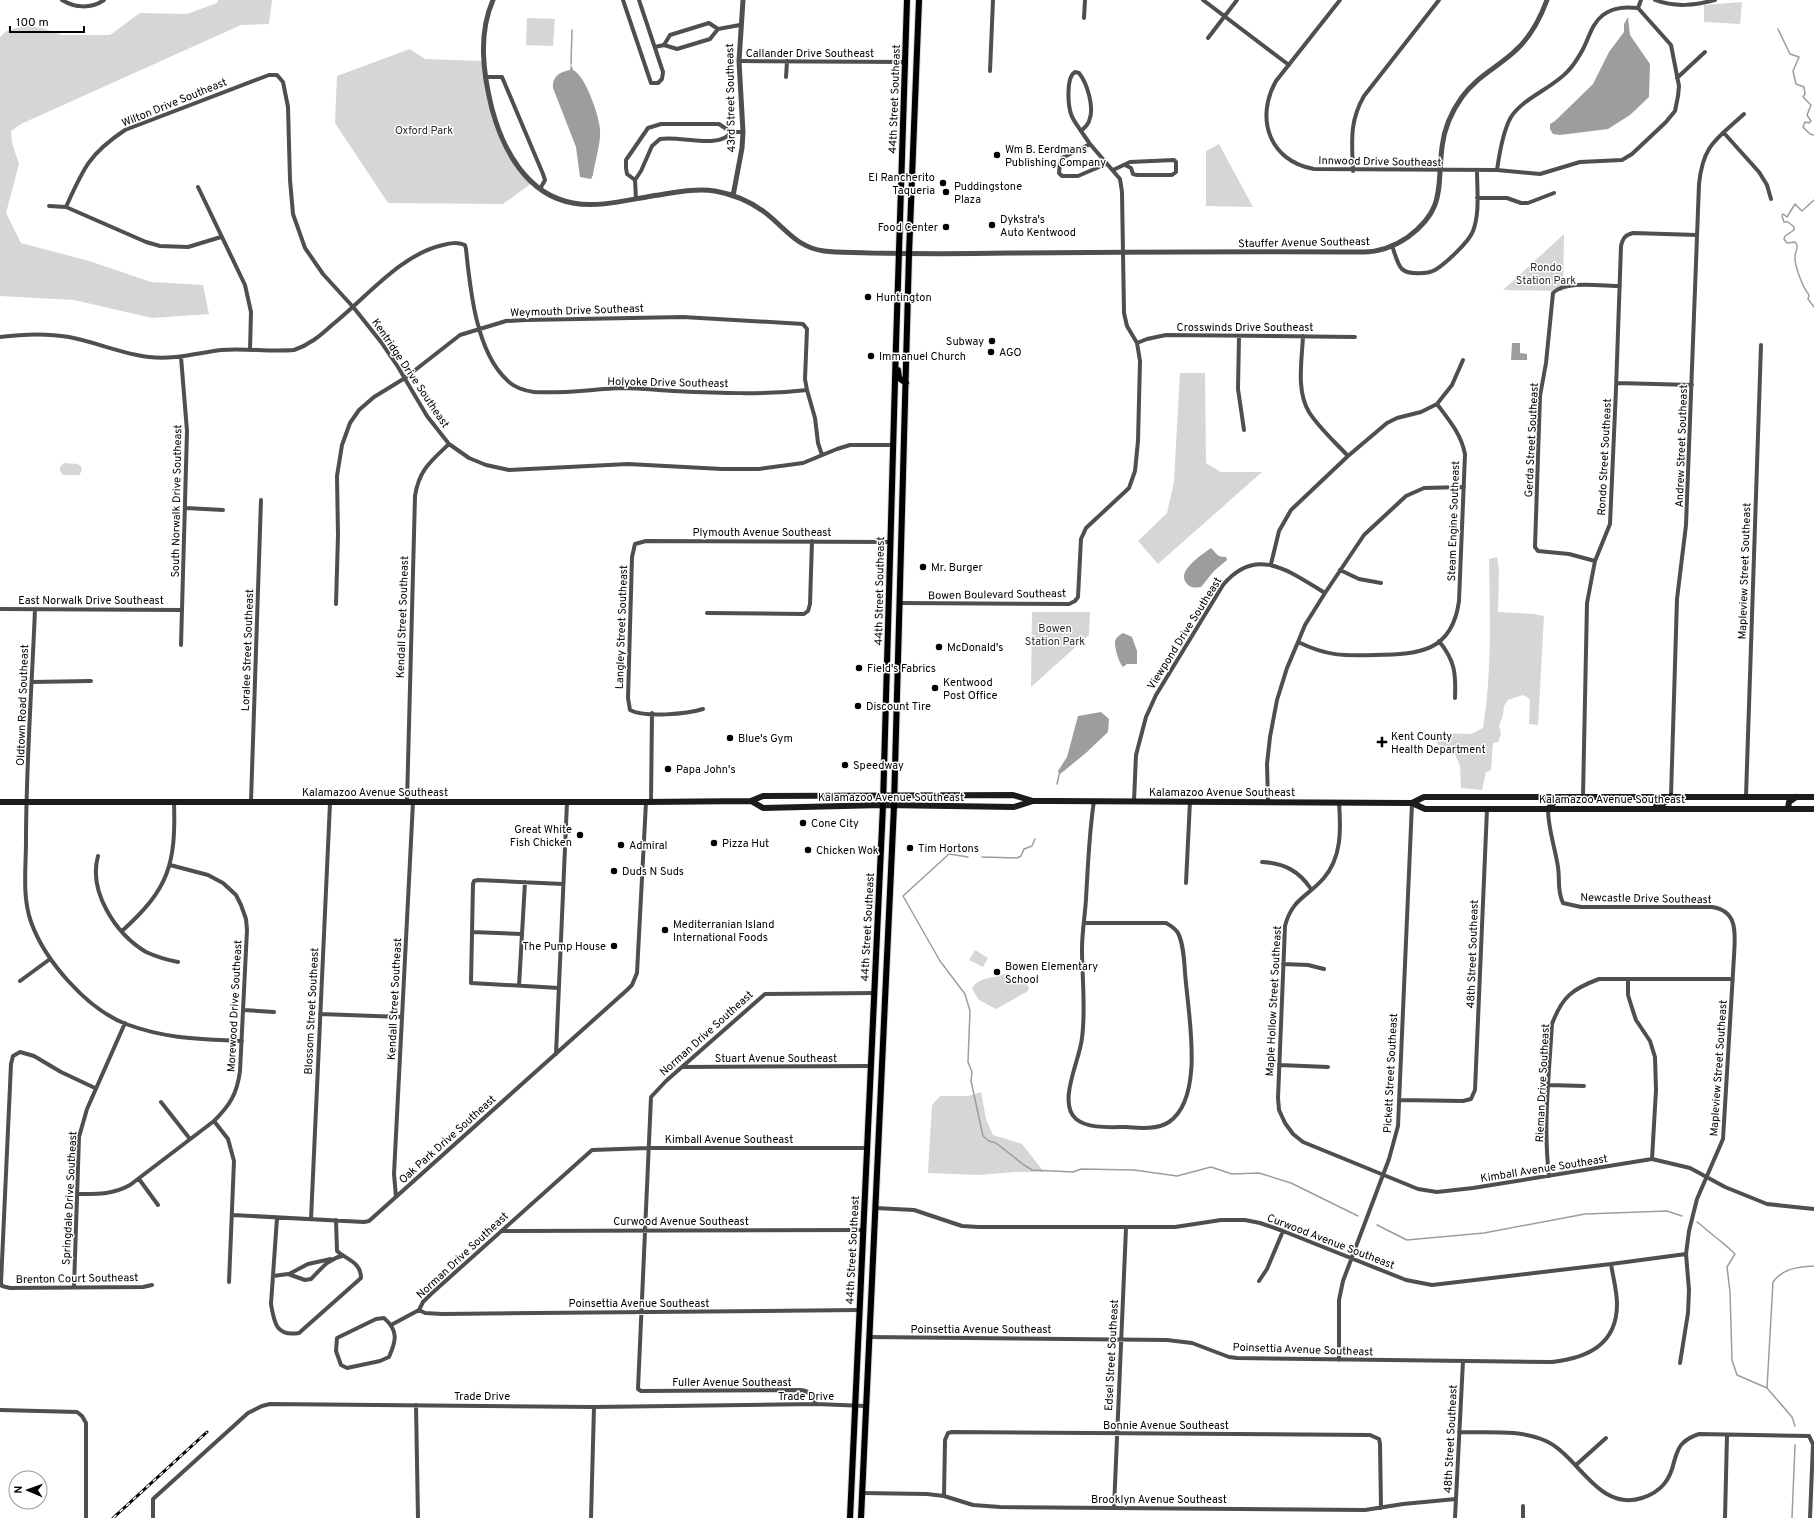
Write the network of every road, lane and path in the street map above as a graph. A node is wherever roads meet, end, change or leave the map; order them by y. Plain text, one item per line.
1 (62, 0) edge
2 (104, 0) edge
3 (493, 0) edge
4 (623, 0) edge
5 (639, 0) edge
6 (743, 0) edge
7 (907, 0) edge
8 (919, 0) edge
9 (993, 0) edge
10 (1085, 0) edge
11 (1203, 0) edge
12 (1237, 0) edge
13 (1340, 0) edge
14 (1439, 0) edge
15 (1547, 0) edge
16 (1641, 0) edge
17 (1655, 0) edge
18 (1715, 0) edge
19 (1638, 8) junction
20 (1224, 16) junction
21 (1084, 18) dead end
22 (740, 25) junction
23 (718, 29) junction
24 (1208, 38) dead end
25 (664, 45) junction
26 (655, 47) junction
27 (1705, 52) dead end
28 (739, 61) junction
29 (787, 61) junction
30 (905, 62) junction
31 (1289, 65) junction
32 (990, 71) dead end
33 (277, 74) joint
34 (786, 76) dead end
35 (485, 77) junction
36 (1677, 78) junction
37 (915, 104) junction
38 (1744, 114) dead end
39 (903, 116) junction
40 (914, 127) junction
41 (1081, 130) junction
42 (731, 132) junction
43 (743, 132) junction
44 (1724, 134) junction
45 (902, 142) junction
46 (1090, 144) junction
47 (913, 150) junction
48 (1106, 164) junction
49 (1125, 165) junction
50 (1113, 170) junction
51 (1441, 170) junction
52 (1477, 170) junction
53 (1497, 170) junction
54 (1353, 171) junction
55 (635, 180) junction
56 (198, 187) dead end
57 (540, 189) junction
58 (1554, 193) dead end
59 (733, 196) junction
60 (1477, 198) junction
61 (636, 199) junction
62 (1771, 199) dead end
63 (48, 206) dead end
64 (66, 207) junction
65 (1697, 235) junction
66 (221, 237) junction
67 (1392, 246) junction
68 (1124, 252) junction
69 (898, 254) junction
70 (909, 254) junction
71 (1620, 286) junction
72 (354, 308) junction
73 (479, 328) junction
74 (1239, 336) junction
75 (1303, 336) junction
76 (0, 337) edge
77 (1354, 337) dead end
78 (1137, 342) junction
79 (896, 345) junction
80 (1761, 346) dead end
81 (250, 350) junction
82 (181, 357) junction
83 (1463, 360) dead end
84 (404, 378) junction
85 (906, 383) junction
86 (1617, 383) junction
87 (1692, 384) junction
88 (807, 390) junction
89 (1437, 404) junction
90 (1244, 430) dead end
91 (449, 444) junction
92 (893, 445) junction
93 (822, 455) junction
94 (1348, 456) junction
95 (904, 461) junction
96 (1464, 488) junction
97 (260, 500) dead end
98 (186, 508) junction
99 (222, 510) dead end
100 (812, 541) junction
101 (890, 542) junction
102 (635, 544) joint
103 (1595, 561) junction
104 (1271, 564) junction
105 (1340, 570) junction
106 (1381, 583) dead end
107 (889, 585) junction
108 (1325, 593) junction
109 (900, 603) junction
110 (336, 604) dead end
111 (0, 609) edge
112 (35, 609) junction
113 (182, 610) junction
114 (707, 613) dead end
115 (888, 621) junction
116 (899, 636) junction
117 (1298, 642) junction
118 (1439, 642) junction
119 (181, 645) dead end
120 (91, 681) dead end
121 (32, 682) junction
122 (1455, 698) dead end
123 (703, 709) dead end
124 (652, 713) junction
125 (1003, 795) junction
126 (786, 796) junction
127 (884, 796) junction
128 (894, 796) junction
129 (1583, 796) junction
130 (1595, 796) junction
131 (1671, 796) junction
132 (1746, 796) junction
133 (1796, 797) junction
134 (1814, 797) edge
135 (251, 801) junction
136 (751, 801) junction
137 (1033, 801) junction
138 (1094, 801) junction
139 (1134, 801) junction
140 (0, 802) edge
141 (27, 802) junction
142 (174, 802) junction
143 (410, 802) junction
144 (566, 802) junction
145 (648, 802) junction
146 (1190, 802) junction
147 (1268, 802) junction
148 (1339, 802) junction
149 (1412, 802) junction
150 (330, 803) junction
151 (883, 805) junction
152 (894, 806) junction
153 (988, 807) junction
154 (773, 808) junction
155 (1487, 809) junction
156 (1548, 809) junction
157 (1617, 809) junction
158 (1788, 809) junction
159 (1814, 809) edge
160 (98, 856) dead end
161 (1262, 862) dead end
162 (170, 865) junction
163 (524, 882) junction
164 (563, 884) junction
165 (1186, 884) dead end
166 (1311, 889) junction
167 (878, 906) junction
168 (1728, 914) joint
169 (888, 919) junction
170 (1084, 923) junction
171 (122, 931) junction
172 (472, 932) junction
173 (522, 934) junction
174 (50, 959) junction
175 (178, 962) dead end
176 (1283, 964) junction
177 (1324, 969) dead end
178 (875, 974) junction
179 (1628, 978) junction
180 (1733, 979) junction
181 (20, 981) dead end
182 (519, 986) junction
183 (559, 988) junction
184 (885, 989) junction
185 (874, 993) junction
186 (884, 1008) junction
187 (243, 1010) junction
188 (274, 1012) dead end
189 (320, 1014) junction
190 (402, 1017) junction
191 (125, 1023) junction
192 (242, 1041) junction
193 (556, 1054) junction
194 (1279, 1065) junction
195 (870, 1066) junction
196 (683, 1067) junction
197 (1328, 1067) dead end
198 (1549, 1085) junction
199 (869, 1086) junction
200 (1584, 1086) dead end
201 (95, 1088) junction
202 (880, 1099) junction
203 (1400, 1100) junction
204 (161, 1102) dead end
205 (214, 1121) junction
206 (1285, 1123) joint
207 (190, 1139) junction
208 (648, 1148) junction
209 (867, 1148) junction
210 (592, 1150) joint
211 (1652, 1159) junction
212 (1383, 1175) junction
213 (1549, 1176) junction
214 (1708, 1177) junction
215 (139, 1179) junction
216 (865, 1189) junction
217 (77, 1194) junction
218 (396, 1197) junction
219 (158, 1205) dead end
220 (875, 1208) junction
221 (1814, 1209) edge
222 (2, 1210) edge
223 (233, 1215) junction
224 (277, 1218) junction
225 (311, 1219) junction
226 (336, 1220) junction
227 (1126, 1228) junction
228 (644, 1230) junction
229 (862, 1230) junction
230 (500, 1231) junction
231 (1283, 1231) junction
232 (874, 1243) junction
233 (1686, 1254) junction
234 (342, 1256) junction
235 (333, 1258) junction
236 (1350, 1258) junction
237 (1611, 1264) junction
238 (288, 1274) junction
239 (273, 1276) junction
240 (1259, 1281) dead end
241 (229, 1282) dead end
242 (152, 1285) dead end
243 (74, 1287) junction
244 (419, 1310) junction
245 (859, 1310) junction
246 (640, 1312) junction
247 (859, 1320) junction
248 (391, 1325) junction
249 (869, 1337) junction
250 (1121, 1339) junction
251 (1339, 1360) junction
252 (1463, 1361) junction
253 (1680, 1363) dead end
254 (816, 1404) junction
255 (416, 1405) junction
256 (854, 1406) junction
257 (866, 1406) junction
258 (594, 1407) junction
259 (0, 1410) edge
260 (1459, 1432) junction
261 (1116, 1434) junction
262 (1727, 1435) junction
263 (1606, 1438) dead end
264 (1576, 1465) junction
265 (862, 1493) junction
266 (944, 1496) junction
267 (1456, 1499) junction
268 (1523, 1506) dead end
269 (1114, 1508) junction
270 (1381, 1508) junction
271 (86, 1518) edge
272 (153, 1518) edge
273 (418, 1518) edge
274 (591, 1518) edge
275 (850, 1518) edge
276 (861, 1518) edge
277 (1455, 1518) edge
278 (1523, 1518) edge
279 (1724, 1518) edge
280 (1810, 1518) edge

1 - 2 street
3 - 35 street, Stauffer Avenue Southeast
4 - 26 street
5 - 26 street
6 - 22 street, 43rd Street Southeast
7 - 30 main road, 44th Street Southeast
8 - 37 main road, 44th Street Southeast
9 - 32 street
10 - 21 street
11 - 20 street
12 - 20 street
13 - 31 street, Innwood Drive Southeast
14 - 54 street
15 - 51 street, Stauffer Avenue Southeast
16 - 19 street
17 - 18 street
19 - 36 street, Innwood Drive Southeast
19 - 53 street
20 - 24 street
20 - 31 street
22 - 23 street
22 - 28 street, 43rd Street Southeast
23 - 25 street
23 - 25 street
25 - 26 street
27 - 36 street
28 - 29 street, Callander Drive Southeast
28 - 43 street, 43rd Street Southeast
29 - 30 street, Callander Drive Southeast
29 - 34 street
30 - 37 main road
30 - 39 main road, 44th Street Southeast
31 - 54 street, Innwood Drive Southeast
33 - 64 street, Wilton Drive Southeast
33 - 72 street, Kentridge Drive Southeast
35 - 57 street, Stauffer Avenue Southeast
35 - 57 street
36 - 53 street, Innwood Drive Southeast
37 - 40 main road, 44th Street Southeast
38 - 44 street, Andrew Street Southeast
39 - 40 main road
39 - 45 main road, 44th Street Southeast
40 - 47 main road, 44th Street Southeast
41 - 41 street
41 - 46 street
42 - 43 street
42 - 55 street
42 - 55 street
43 - 59 street, 43rd Street Southeast
44 - 62 street
44 - 65 street, Andrew Street Southeast
45 - 47 main road
45 - 69 main road, 44th Street Southeast
46 - 48 street
46 - 48 street
47 - 70 main road, 44th Street Southeast
48 - 50 street
49 - 49 street
49 - 50 street
50 - 68 street
51 - 52 street, Innwood Drive Southeast
51 - 54 street, Innwood Drive Southeast
51 - 67 street, Stauffer Avenue Southeast
52 - 53 street, Innwood Drive Southeast
52 - 60 street
55 - 61 street
56 - 66 street
57 - 61 street, Stauffer Avenue Southeast
58 - 60 street
59 - 61 street, Stauffer Avenue Southeast
59 - 69 street, Stauffer Avenue Southeast
60 - 67 street
63 - 64 street
64 - 66 street
65 - 71 street, Rondo Street Southeast
65 - 87 street, Andrew Street Southeast
66 - 81 street
67 - 68 street, Stauffer Avenue Southeast
68 - 70 street, Stauffer Avenue Southeast
68 - 78 street
69 - 70 street, Stauffer Avenue Southeast
69 - 79 main road, 44th Street Southeast
70 - 85 main road, 44th Street Southeast
71 - 86 street, Rondo Street Southeast
71 - 103 street, Gerda Street Southeast
72 - 73 street, Holyoke Drive Southeast
72 - 81 street
72 - 84 street, Kentridge Drive Southeast
73 - 84 street, Weymouth Drive Southeast
73 - 88 street, Holyoke Drive Southeast
73 - 88 street, Weymouth Drive Southeast
74 - 75 street, Crosswinds Drive Southeast
74 - 78 street, Crosswinds Drive Southeast
74 - 90 street
75 - 77 street, Crosswinds Drive Southeast
75 - 94 street
76 - 82 street
78 - 109 street, Bowen Boulevard Southeast
79 - 85 main road
79 - 92 main road, 44th Street Southeast
80 - 132 street, Mapleview Street Southeast
81 - 82 street
82 - 98 street, South Norwalk Drive Southeast
83 - 89 street
84 - 91 street, Kentridge Drive Southeast
84 - 110 street, Weymouth Drive Southeast
85 - 95 main road, 44th Street Southeast
86 - 87 street
86 - 103 street, Rondo Street Southeast
87 - 131 street, Andrew Street Southeast
88 - 93 street
89 - 94 street
89 - 96 street, Steam Engine Southeast
91 - 93 street, Kentridge Drive Southeast
91 - 143 street, Kendall Street Southeast
92 - 93 street, Kentridge Drive Southeast
92 - 95 main road
92 - 101 main road, 44th Street Southeast
94 - 104 street
95 - 109 main road, 44th Street Southeast
96 - 105 street
96 - 118 street, Steam Engine Southeast
97 - 135 street, Loralee Street Southeast
98 - 99 street
98 - 113 street, South Norwalk Drive Southeast
100 - 101 street, Plymouth Avenue Southeast
100 - 102 street, Plymouth Avenue Southeast
100 - 114 street
101 - 107 main road, 44th Street Southeast
102 - 124 street, Langley Street Southeast
103 - 129 street, Rondo Street Southeast
104 - 108 street
104 - 139 street, Viewpond Drive Southeast
105 - 106 street
105 - 108 street
107 - 109 main road
107 - 115 main road, 44th Street Southeast
108 - 117 street
109 - 116 main road, 44th Street Southeast
111 - 112 street, East Norwalk Drive Southeast
112 - 113 street, East Norwalk Drive Southeast
112 - 121 street, Oldtown Road Southeast
113 - 119 street, South Norwalk Drive Southeast
115 - 116 main road
115 - 127 main road, 44th Street Southeast
116 - 128 main road, 44th Street Southeast
117 - 118 street
117 - 147 street
118 - 122 street
120 - 121 street
121 - 141 street, Oldtown Road Southeast
123 - 124 street
124 - 145 street
125 - 128 main road, Kalamazoo Avenue Southeast
125 - 137 main road, Kalamazoo Avenue Southeast
125 - 153 main road
126 - 127 main road, Kalamazoo Avenue Southeast
126 - 136 main road, Kalamazoo Avenue Southeast
126 - 154 main road
127 - 128 main road, Kalamazoo Avenue Southeast
127 - 151 main road, 44th Street Southeast
128 - 152 main road, 44th Street Southeast
129 - 130 main road, Kalamazoo Avenue Southeast
129 - 149 main road, Kalamazoo Avenue Southeast
130 - 131 main road, Kalamazoo Avenue Southeast
130 - 156 main road
131 - 132 main road, Kalamazoo Avenue Southeast
131 - 157 main road
132 - 133 main road, Kalamazoo Avenue Southeast
133 - 134 main road, Kalamazoo Avenue Southeast
133 - 158 main road
135 - 142 main road, Kalamazoo Avenue Southeast
135 - 150 main road, Kalamazoo Avenue Southeast
136 - 145 main road, Kalamazoo Avenue Southeast
136 - 154 main road, Kalamazoo Avenue Southeast
137 - 138 main road, Kalamazoo Avenue Southeast
137 - 153 main road, Kalamazoo Avenue Southeast
138 - 139 main road, Kalamazoo Avenue Southeast
138 - 170 street
139 - 146 main road, Kalamazoo Avenue Southeast
140 - 141 main road, Kalamazoo Avenue Southeast
141 - 142 main road, Kalamazoo Avenue Southeast
141 - 174 street, Oldtown Road Southeast
142 - 162 street
143 - 144 main road, Kalamazoo Avenue Southeast
143 - 150 main road, Kalamazoo Avenue Southeast
143 - 190 street, Kendall Street Southeast
144 - 145 main road, Kalamazoo Avenue Southeast
144 - 164 street
145 - 193 street, Oak Park Drive Southeast
146 - 147 main road, Kalamazoo Avenue Southeast
146 - 165 street
147 - 148 main road, Kalamazoo Avenue Southeast
148 - 149 main road, Kalamazoo Avenue Southeast
148 - 166 street, Maple Hollow Street Southeast
149 - 155 main road, Kalamazoo Avenue Southeast
149 - 203 street, Pickett Street Southeast
150 - 189 street, Blossom Street Southeast
151 - 152 main road, Kalamazoo Avenue Southeast
151 - 154 main road, Kalamazoo Avenue Southeast
151 - 167 main road, 44th Street Southeast
152 - 153 main road, Kalamazoo Avenue Southeast
152 - 169 main road, 44th Street Southeast
155 - 156 main road, Kalamazoo Avenue Southeast
155 - 203 street, 48th Street Southeast
156 - 157 main road, Kalamazoo Avenue Southeast
156 - 168 street, Newcastle Drive Southeast
157 - 158 main road, Kalamazoo Avenue Southeast
158 - 159 main road, Kalamazoo Avenue Southeast
160 - 171 street
161 - 166 street
162 - 171 street
162 - 187 street, Morewood Drive Southeast
163 - 164 street
163 - 172 street
163 - 173 street
164 - 183 street
166 - 176 street, Maple Hollow Street Southeast
167 - 169 main road
167 - 178 main road, 44th Street Southeast
168 - 180 street, Mapleview Street Southeast
169 - 184 main road, 44th Street Southeast
170 - 170 street
171 - 175 street
172 - 173 street
172 - 182 street
173 - 182 street
174 - 181 street
174 - 191 street, Oldtown Road Southeast
176 - 177 street
176 - 194 street, Maple Hollow Street Southeast
178 - 184 main road
178 - 185 main road, 44th Street Southeast
179 - 180 street, Rieman Drive Southeast
179 - 198 street, Rieman Drive Southeast
179 - 211 street
180 - 214 street, Mapleview Street Southeast
182 - 183 street
183 - 193 street
184 - 186 main road, 44th Street Southeast
185 - 186 main road
185 - 195 main road, 44th Street Southeast
185 - 196 street, Norman Drive Southeast
186 - 202 main road, 44th Street Southeast
187 - 188 street
187 - 192 street, Morewood Drive Southeast
189 - 190 street
189 - 225 street, Blossom Street Southeast
190 - 218 street, Kendall Street Southeast
191 - 192 street, Oldtown Road Southeast
191 - 201 street, Springdale Drive Southeast
192 - 205 street, Morewood Drive Southeast
193 - 218 street, Oak Park Drive Southeast
194 - 197 street
194 - 206 street, Maple Hollow Street Southeast
195 - 196 street, Stuart Avenue Southeast
195 - 199 main road, 44th Street Southeast
196 - 208 street, Norman Drive Southeast
198 - 200 street
198 - 213 street, Rieman Drive Southeast
199 - 202 main road
199 - 209 main road, 44th Street Southeast
201 - 217 street, Springdale Drive Southeast
201 - 222 street
202 - 220 main road, 44th Street Southeast
203 - 212 street, Pickett Street Southeast
204 - 207 street
205 - 207 street, Morewood Drive Southeast
205 - 223 street
206 - 212 street, Kimball Avenue Southeast
207 - 215 street, Morewood Drive Southeast
208 - 209 street, Kimball Avenue Southeast
208 - 210 street, Kimball Avenue Southeast
208 - 228 street
209 - 216 main road, 44th Street Southeast
210 - 230 street, Norman Drive Southeast
211 - 213 street, Kimball Avenue Southeast
211 - 214 street, Kimball Avenue Southeast
212 - 213 street, Kimball Avenue Southeast
212 - 236 street, Pickett Street Southeast
214 - 221 street, Kimball Avenue Southeast
214 - 233 street, Mapleview Street Southeast
215 - 217 street, Morewood Drive Southeast
215 - 219 street
216 - 220 main road
216 - 229 main road, 44th Street Southeast
217 - 243 street, Springdale Drive Southeast
218 - 226 street, Oak Park Drive Southeast
220 - 227 street, Curwood Avenue Southeast
220 - 232 main road, 44th Street Southeast
222 - 243 street, Brenton Court Southeast
223 - 224 street, Oak Park Drive Southeast
223 - 241 street
224 - 225 street, Oak Park Drive Southeast
224 - 239 street
225 - 226 street, Oak Park Drive Southeast
226 - 234 street
227 - 231 street, Curwood Avenue Southeast
227 - 250 street, Edsel Street Southeast
228 - 229 street, Curwood Avenue Southeast
228 - 230 street, Curwood Avenue Southeast
228 - 246 street
229 - 232 main road
229 - 245 main road, 44th Street Southeast
230 - 244 street, Norman Drive Southeast
231 - 236 street, Curwood Avenue Southeast
231 - 240 street
232 - 249 main road, 44th Street Southeast
233 - 237 street, Curwood Avenue Southeast
233 - 253 street, Mapleview Street Southeast
234 - 235 street
234 - 239 street
235 - 238 street
235 - 238 street
236 - 237 street, Curwood Avenue Southeast
236 - 251 street, Pickett Street Southeast
237 - 252 street, Poinsettia Avenue Southeast
238 - 239 street
242 - 243 street, Brenton Court Southeast
244 - 246 street, Poinsettia Avenue Southeast
244 - 248 street
245 - 246 street, Poinsettia Avenue Southeast
245 - 247 main road, 44th Street Southeast
246 - 254 street, Fuller Avenue Southeast
247 - 249 main road
247 - 256 main road, 44th Street Southeast
248 - 248 street
249 - 250 street, Poinsettia Avenue Southeast
249 - 257 main road, 44th Street Southeast
250 - 251 street, Poinsettia Avenue Southeast
250 - 261 street, Edsel Street Southeast
251 - 252 street, Poinsettia Avenue Southeast
252 - 260 street, 48th Street Southeast
254 - 256 street, Trade Drive
254 - 258 street, Trade Drive
255 - 258 street, Trade Drive
255 - 272 street, Trade Drive
255 - 273 street
256 - 257 street, Trade Drive
256 - 275 main road, 44th Street Southeast
257 - 265 main road, 44th Street Southeast
258 - 274 street
259 - 271 street
260 - 264 street
260 - 267 street, 48th Street Southeast
261 - 266 street, Bonnie Avenue Southeast
261 - 269 street, Edsel Street Southeast
261 - 270 street, Bonnie Avenue Southeast
262 - 264 street
262 - 279 street
262 - 280 street
263 - 264 street
265 - 266 street, Brooklyn Avenue Southeast
265 - 276 main road, 44th Street Southeast
266 - 269 street, Brooklyn Avenue Southeast
267 - 270 street, Brooklyn Avenue Southeast
267 - 277 street, 48th Street Southeast
268 - 278 street
269 - 270 street, Brooklyn Avenue Southeast

